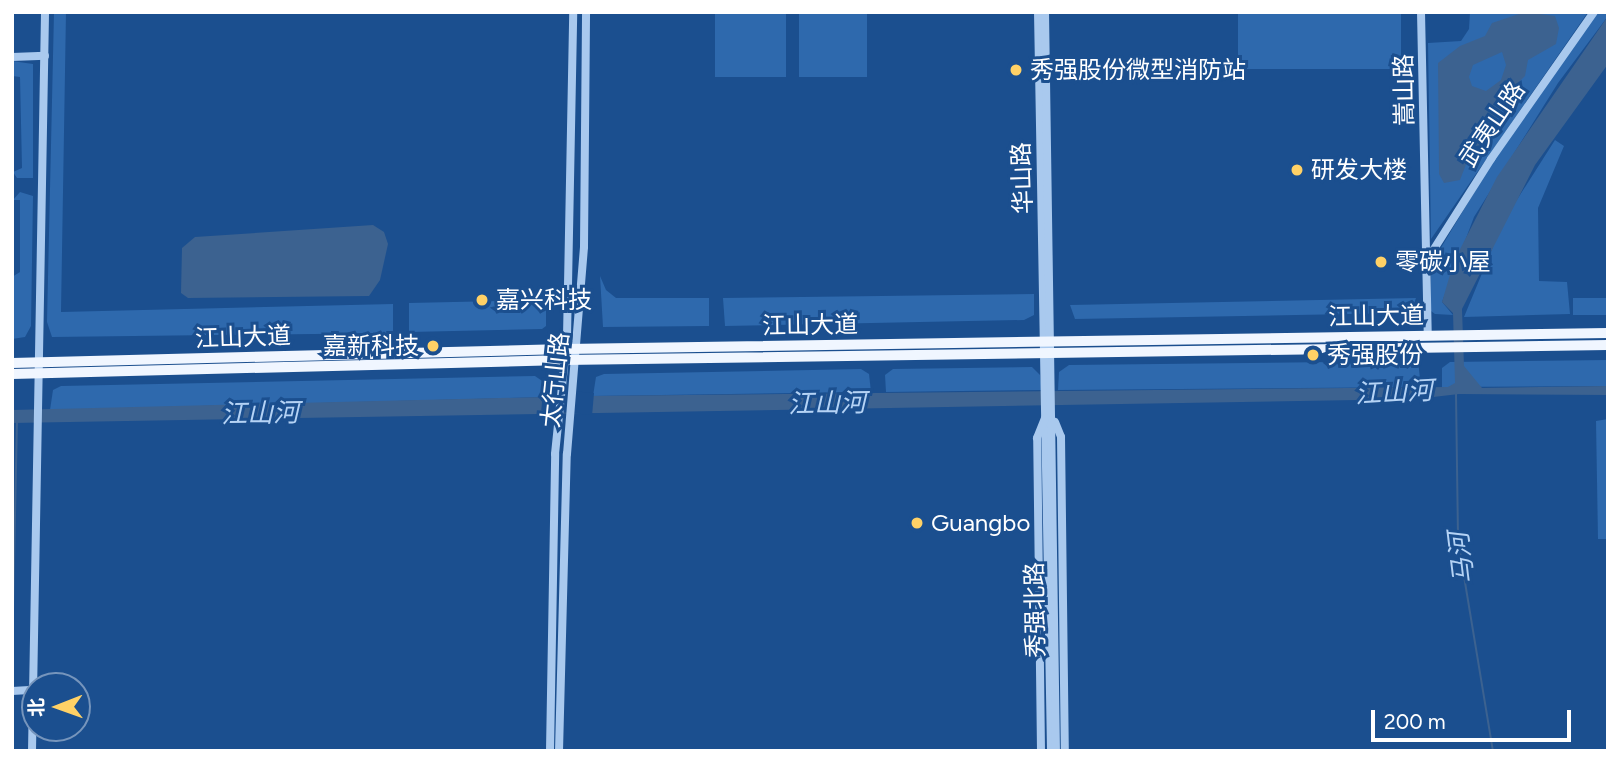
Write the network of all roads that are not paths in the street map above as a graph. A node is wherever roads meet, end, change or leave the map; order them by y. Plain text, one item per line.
1 (45, 12) edge
2 (573, 12) edge
3 (586, 12) edge
4 (1038, 12) edge
5 (1045, 12) edge
6 (1421, 12) edge
7 (1594, 12) edge
8 (45, 56) junction
9 (12, 57) edge
10 (1427, 260) junction
11 (1608, 334) edge
12 (1428, 335) junction
13 (1608, 345) edge
14 (1049, 348) junction
15 (565, 354) junction
16 (578, 354) junction
17 (12, 363) edge
18 (40, 368) junction
19 (12, 374) edge
20 (1049, 414) junction
21 (34, 672) edge
22 (550, 751) edge
23 (559, 751) edge
24 (1041, 751) edge
25 (1051, 751) edge
26 (1056, 751) edge
27 (1065, 751) edge

1 - 8 street
2 - 15 street, 太行山路
3 - 16 street, 太行山路
4 - 14 street, 华山路
5 - 14 street, 华山路
6 - 10 street, 嵩山路
7 - 10 street, 武夷山路
8 - 9 street
8 - 18 street
10 - 12 street, 嵩山路
11 - 12 main road, 江山大道
12 - 14 main road, 江山大道
13 - 14 main road, 江山大道
14 - 16 main road, 江山大道
14 - 20 street, 秀强北路
15 - 16 main road, 江山大道
15 - 18 main road, 江山大道
15 - 22 street, 太行山路
16 - 23 street, 太行山路
17 - 18 main road, 江山大道
18 - 19 main road, 江山大道
18 - 21 street
20 - 24 street
20 - 25 street, 秀强北路
20 - 26 street, 秀强北路
20 - 27 street

